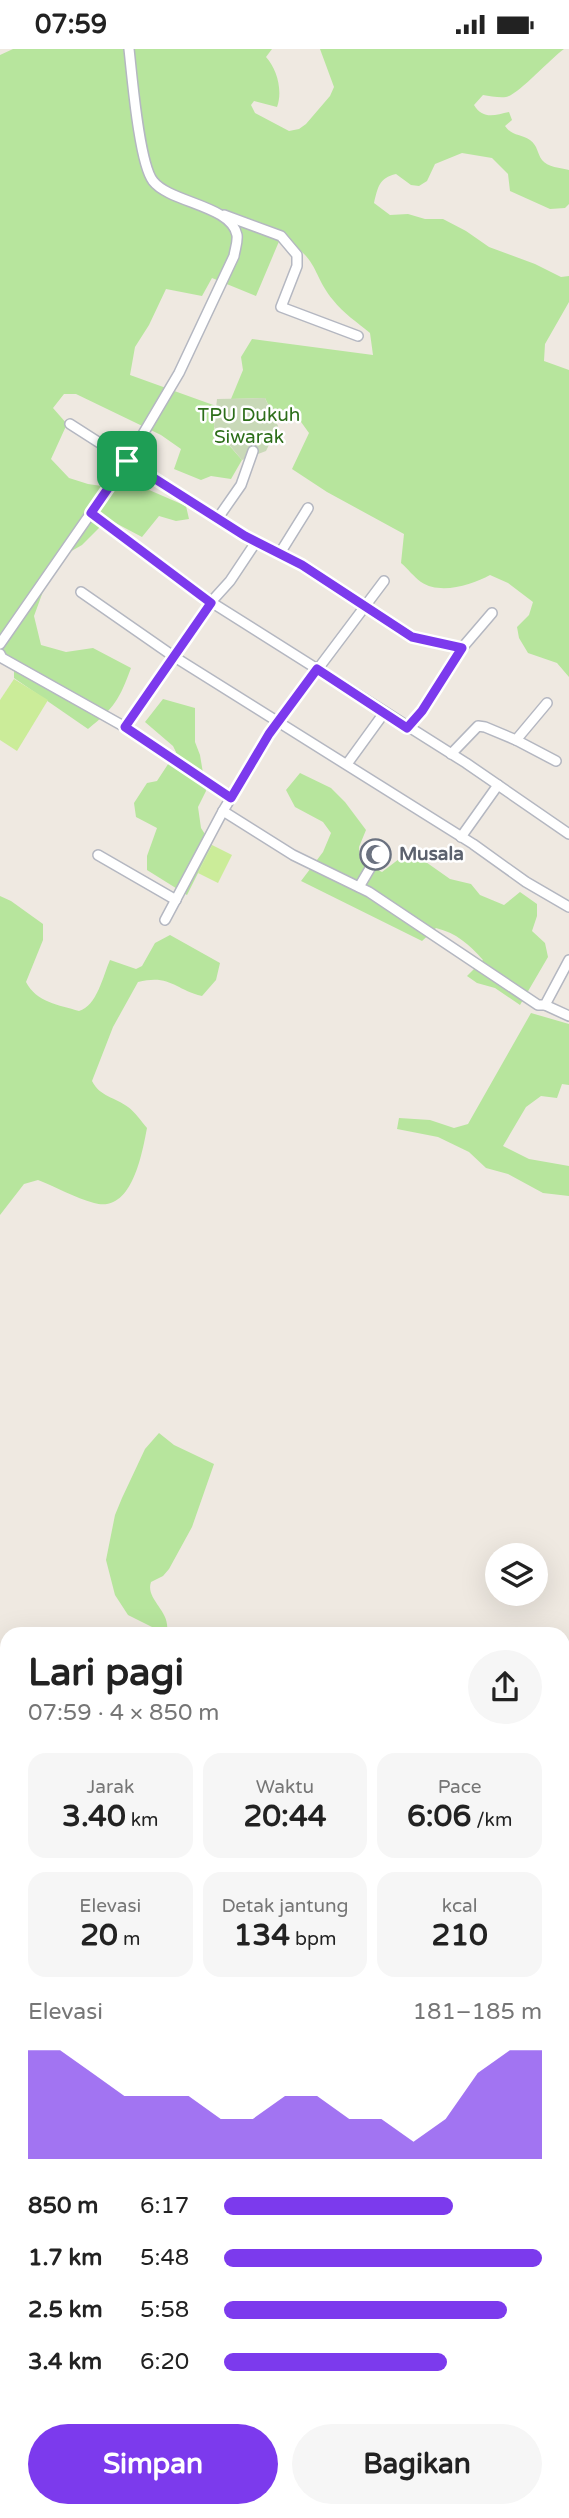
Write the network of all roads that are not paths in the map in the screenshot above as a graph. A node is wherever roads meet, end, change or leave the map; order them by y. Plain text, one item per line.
1 (130, 49) edge
2 (219, 214) junction
3 (358, 336) dead end
4 (70, 424) dead end
5 (253, 451) dead end
6 (127, 461) junction
7 (308, 508) dead end
8 (91, 513) junction
9 (218, 518) junction
10 (256, 542) junction
11 (280, 553) junction
12 (384, 581) dead end
13 (81, 592) dead end
14 (211, 603) junction
15 (366, 606) junction
16 (492, 613) dead end
17 (0, 644) edge
18 (462, 648) junction
19 (0, 654) edge
20 (173, 656) junction
21 (317, 669) junction
22 (547, 703) dead end
23 (384, 713) junction
24 (279, 720) junction
25 (125, 727) junction
26 (407, 728) junction
27 (516, 740) junction
28 (452, 754) junction
29 (556, 761) dead end
30 (347, 764) junction
31 (498, 785) junction
32 (231, 798) junction
33 (223, 811) junction
34 (569, 834) edge
35 (461, 837) junction
36 (98, 855) dead end
37 (372, 865) dead end
38 (359, 887) junction
39 (176, 900) junction
40 (569, 907) edge
41 (165, 920) dead end
42 (569, 960) edge
43 (545, 1005) junction
44 (569, 1016) edge

1 - 2 street
2 - 3 street
2 - 6 street
4 - 6 street
5 - 9 street
6 - 8 street
6 - 9 street
7 - 11 street
8 - 14 street
8 - 17 street
9 - 10 street
10 - 11 street
10 - 14 street
11 - 15 street
12 - 15 street
13 - 20 street
14 - 20 street
14 - 21 street
15 - 18 street
15 - 21 street
16 - 18 street
18 - 26 street
19 - 25 street
20 - 24 street
20 - 25 street
21 - 23 street
21 - 24 street
22 - 27 street
23 - 26 street
23 - 30 street
24 - 30 street
24 - 32 street
25 - 32 street
26 - 28 street
27 - 28 street
27 - 29 street
28 - 31 street
30 - 35 street
31 - 34 street
31 - 35 street
32 - 33 street
33 - 38 street
33 - 39 street
35 - 40 street
36 - 39 street
37 - 38 street
38 - 43 street
39 - 41 street
42 - 43 street
43 - 44 street

